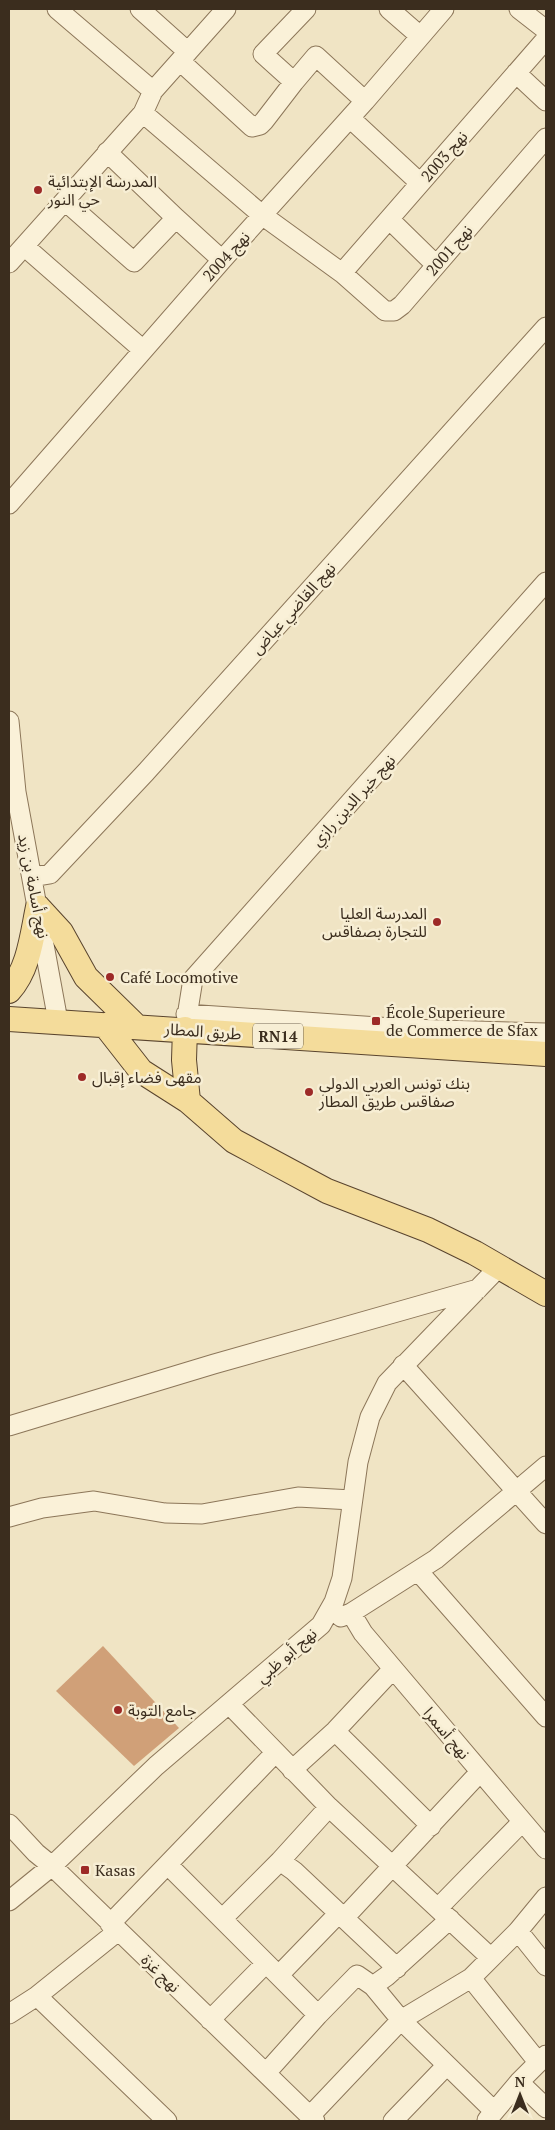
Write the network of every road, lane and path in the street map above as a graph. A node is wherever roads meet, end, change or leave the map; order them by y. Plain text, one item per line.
1 (57, 9) edge
2 (140, 9) edge
3 (226, 9) edge
4 (306, 9) edge
5 (389, 9) edge
6 (444, 9) edge
7 (519, 9) edge
8 (546, 30) edge
9 (420, 36) junction
10 (546, 39) edge
11 (184, 57) junction
12 (516, 73) junction
13 (294, 82) junction
14 (153, 91) junction
15 (366, 101) junction
16 (546, 101) edge
17 (143, 113) junction
18 (350, 118) junction
19 (546, 138) edge
20 (107, 152) junction
21 (420, 183) junction
22 (65, 201) junction
23 (262, 215) junction
24 (176, 218) junction
25 (389, 219) junction
26 (24, 246) junction
27 (222, 260) junction
28 (9, 263) edge
29 (436, 265) junction
30 (342, 272) junction
31 (546, 327) edge
32 (143, 350) junction
33 (9, 504) edge
34 (546, 582) edge
35 (9, 721) edge
36 (32, 877) junction
37 (38, 908) junction
38 (9, 991) edge
39 (9, 1019) edge
40 (58, 1021) junction
41 (185, 1022) junction
42 (105, 1025) junction
43 (137, 1027) junction
44 (546, 1032) edge
45 (546, 1054) edge
46 (188, 1102) junction
47 (500, 1266) junction
48 (479, 1289) junction
49 (546, 1294) edge
50 (403, 1365) junction
51 (9, 1426) edge
52 (546, 1466) edge
53 (516, 1491) junction
54 (352, 1500) junction
55 (9, 1517) edge
56 (546, 1524) edge
57 (418, 1572) junction
58 (351, 1613) junction
59 (321, 1625) junction
60 (393, 1670) junction
61 (229, 1704) junction
62 (546, 1717) edge
63 (335, 1731) junction
64 (275, 1753) junction
65 (292, 1770) junction
66 (480, 1772) junction
67 (329, 1807) junction
68 (522, 1822) junction
69 (9, 1824) edge
70 (431, 1826) junction
71 (546, 1850) edge
72 (280, 1861) junction
73 (168, 1865) junction
74 (52, 1866) junction
75 (393, 1866) junction
76 (546, 1897) edge
77 (9, 1901) edge
78 (444, 1914) junction
79 (342, 1916) junction
80 (222, 1920) junction
81 (114, 1928) junction
82 (518, 1932) junction
83 (491, 1958) junction
84 (546, 1966) edge
85 (397, 1968) junction
86 (273, 1969) junction
87 (471, 1978) junction
88 (373, 1986) junction
89 (37, 1996) junction
90 (9, 2014) edge
91 (318, 2015) junction
92 (210, 2020) junction
93 (401, 2020) junction
94 (542, 2059) edge
95 (446, 2066) junction
96 (266, 2073) junction
97 (519, 2082) junction
98 (546, 2108) edge
99 (490, 2116) edge
100 (312, 2119) edge
101 (167, 2121) edge
102 (393, 2121) edge

1 - 14 street
2 - 11 street
3 - 11 street
4 - 13 street
5 - 9 street
6 - 9 street, نهج 2004
7 - 8 street
9 - 15 street, نهج 2004
10 - 12 street, نهج 2003
11 - 13 street
11 - 14 street
12 - 16 street
12 - 21 street, نهج 2003
13 - 15 street
14 - 17 street
15 - 18 street, نهج 2004
17 - 20 street
17 - 23 street, نهج 2001
18 - 21 street
18 - 23 street, نهج 2004
19 - 29 street, نهج 2001
20 - 22 street
20 - 24 street
21 - 25 street, نهج 2003
22 - 24 street
22 - 26 street
23 - 27 street, نهج 2004
23 - 30 street, نهج 2001
24 - 27 street
25 - 29 street
25 - 30 street, نهج 2003
26 - 28 street
26 - 32 street
27 - 32 street, نهج 2004
29 - 30 street, نهج 2001
31 - 36 street, نهج القاضي عياض
32 - 33 street, نهج 2004
34 - 41 street, نهج خير الدين رازي
35 - 36 street, نهج أسامة بن زيد
36 - 37 street, نهج أسامة بن زيد
37 - 38 main road
37 - 40 street, نهج أسامة بن زيد
37 - 43 main road
39 - 40 main road, طريق المطار / RN14
40 - 42 main road, طريق المطار / RN14
41 - 43 main road, طريق المطار / RN14
41 - 44 street
41 - 45 main road, طريق المطار / RN14
41 - 46 main road
42 - 43 main road, طريق المطار / RN14
42 - 46 main road
46 - 47 main road
47 - 48 street, نهج أبو ظبي
47 - 49 main road
48 - 50 street, نهج أبو ظبي
48 - 51 street
50 - 53 street
50 - 54 street, نهج أبو ظبي
52 - 53 street
53 - 56 street
53 - 57 street
54 - 55 street
54 - 59 street, نهج أبو ظبي
57 - 58 street
57 - 62 street
58 - 59 street
58 - 60 street, نهج أسمرا
59 - 61 street, نهج أبو ظبي
60 - 63 street
60 - 66 street, نهج أسمرا
61 - 64 street
61 - 74 street, نهج أبو ظبي
63 - 65 street
63 - 70 street
64 - 65 street
64 - 73 street
65 - 67 street
66 - 68 street, نهج أسمرا
66 - 70 street
67 - 72 street
67 - 75 street
68 - 71 street, نهج أسمرا
68 - 78 street
69 - 74 street, نهج غزة
70 - 75 street
72 - 79 street
72 - 80 street
73 - 80 street
73 - 81 street
74 - 77 street, نهج أبو ظبي
74 - 81 street, نهج غزة
75 - 78 street
75 - 79 street
76 - 82 street
78 - 83 street
78 - 85 street
79 - 85 street
79 - 86 street
80 - 86 street
81 - 89 street
81 - 92 street, نهج غزة
82 - 83 street
82 - 84 street
83 - 87 street
85 - 88 street
86 - 91 street
86 - 92 street
87 - 93 street
87 - 94 street
88 - 91 street
88 - 93 street
89 - 90 street
89 - 101 street
91 - 96 street
92 - 96 street, نهج غزة
93 - 95 street
93 - 100 street
94 - 97 street
95 - 99 street
95 - 102 street
96 - 100 street, نهج غزة
97 - 98 street
97 - 99 street

